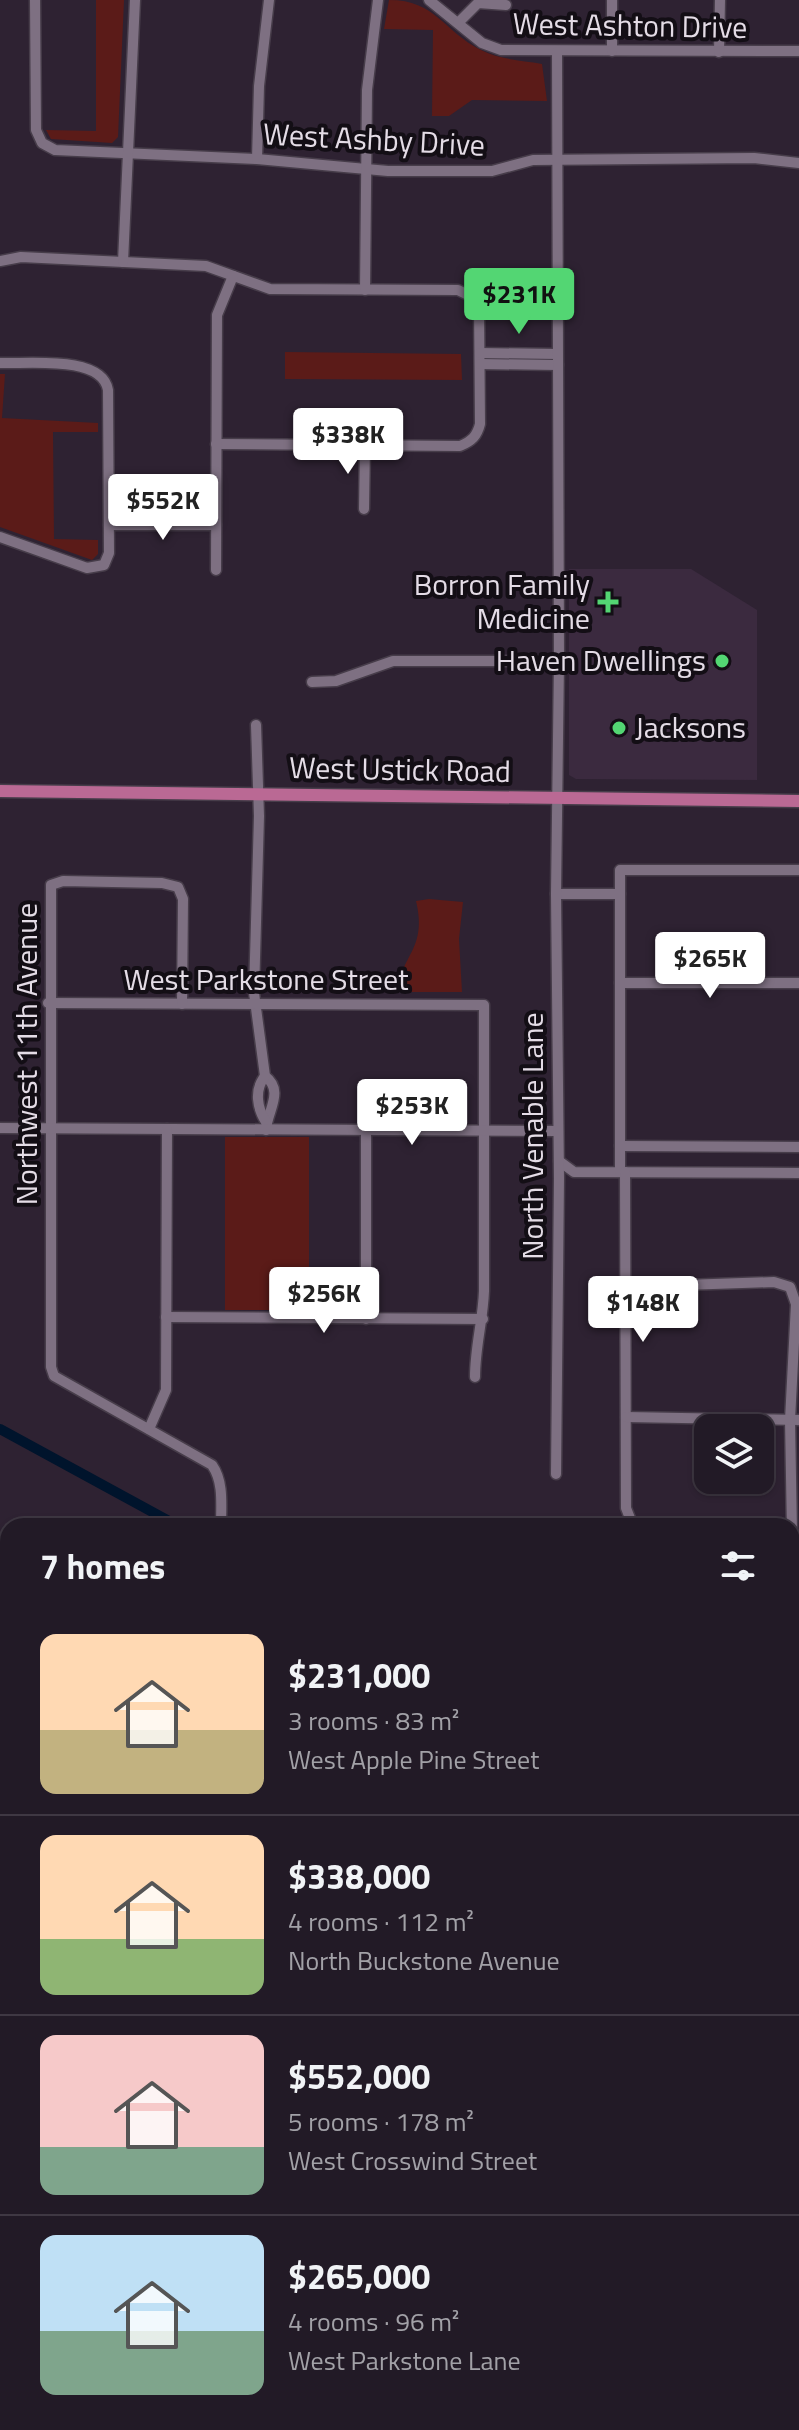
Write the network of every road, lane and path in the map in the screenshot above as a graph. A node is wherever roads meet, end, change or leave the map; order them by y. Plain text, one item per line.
1 (35, 0) edge
2 (135, 0) edge
3 (269, 0) edge
4 (378, 0) edge
5 (429, 0) edge
6 (612, 0) edge
7 (720, 0) edge
8 (506, 5) dead end
9 (458, 23) junction
10 (612, 51) junction
11 (799, 51) edge
12 (557, 52) junction
13 (719, 52) junction
14 (126, 153) junction
15 (257, 159) junction
16 (558, 160) junction
17 (799, 163) edge
18 (366, 170) junction
19 (0, 261) edge
20 (123, 262) junction
21 (233, 276) junction
22 (365, 290) junction
23 (480, 358) junction
24 (558, 359) junction
25 (0, 363) edge
26 (216, 444) junction
27 (365, 444) junction
28 (364, 509) dead end
29 (109, 525) junction
30 (216, 525) junction
31 (0, 537) edge
32 (216, 570) dead end
33 (559, 661) junction
34 (312, 682) dead end
35 (256, 725) dead end
36 (0, 791) edge
37 (257, 794) junction
38 (559, 798) junction
39 (799, 801) edge
40 (799, 870) edge
41 (556, 894) junction
42 (620, 894) junction
43 (620, 983) junction
44 (799, 983) edge
45 (48, 1003) junction
46 (182, 1004) junction
47 (255, 1004) junction
48 (265, 1076) junction
49 (266, 1126) junction
50 (0, 1128) edge
51 (52, 1129) junction
52 (167, 1129) junction
53 (366, 1130) junction
54 (484, 1130) junction
55 (558, 1131) junction
56 (620, 1146) junction
57 (799, 1147) edge
58 (559, 1161) junction
59 (623, 1172) junction
60 (799, 1173) edge
61 (626, 1287) junction
62 (166, 1317) junction
63 (366, 1319) junction
64 (483, 1319) junction
65 (475, 1377) dead end
66 (626, 1417) junction
67 (794, 1420) edge
68 (149, 1429) junction
69 (556, 1474) dead end
70 (221, 1518) edge
71 (630, 1518) edge
72 (792, 1518) edge

1 - 14 street, West Ashby Drive
2 - 14 street
3 - 15 street
4 - 18 street
5 - 9 street, West Ashton Drive
6 - 10 street
7 - 13 street
8 - 9 street
9 - 12 street, West Ashton Drive
10 - 12 street, West Ashton Drive
10 - 13 street, West Ashton Drive
11 - 13 street, West Ashton Drive
12 - 16 street, North Venable Lane
14 - 15 street, West Ashby Drive
14 - 20 street
15 - 18 street, West Ashby Drive
16 - 17 street, West Ashby Drive
16 - 18 street, West Ashby Drive
16 - 24 street, North Venable Lane
18 - 22 street
19 - 20 street
20 - 21 street
21 - 22 street
21 - 26 street
22 - 23 street
23 - 24 street
23 - 27 street
24 - 33 street, North Venable Lane
25 - 29 street
26 - 27 street
26 - 30 street
27 - 28 street
29 - 30 street
29 - 31 street
30 - 32 street
33 - 34 street
33 - 38 street, North Venable Lane
35 - 37 street
36 - 37 main road, West Ustick Road
37 - 38 main road, West Ustick Road
37 - 47 street
38 - 39 main road, West Ustick Road
38 - 41 street, North Venable Lane
40 - 42 street
41 - 42 street
41 - 55 street, North Venable Lane
42 - 43 street
43 - 44 street
43 - 56 street
45 - 46 street, West Parkstone Street
45 - 46 street, Northwest 11th Avenue
45 - 51 street, Northwest 11th Avenue
46 - 47 street, West Parkstone Street
47 - 48 street
47 - 54 street, West Parkstone Street
48 - 49 street
48 - 49 street
49 - 52 street
49 - 53 street
50 - 51 street
51 - 52 street
51 - 68 street, Northwest 11th Avenue
52 - 62 street
53 - 54 street
53 - 63 street
54 - 55 street
54 - 64 street
55 - 58 street, North Venable Lane
56 - 57 street
56 - 59 street
58 - 59 street
58 - 69 street, North Venable Lane
59 - 60 street
59 - 61 street
61 - 66 street
61 - 67 street
62 - 63 street
62 - 68 street
63 - 64 street
64 - 65 street
66 - 67 street
66 - 71 street
67 - 72 street
68 - 70 street

